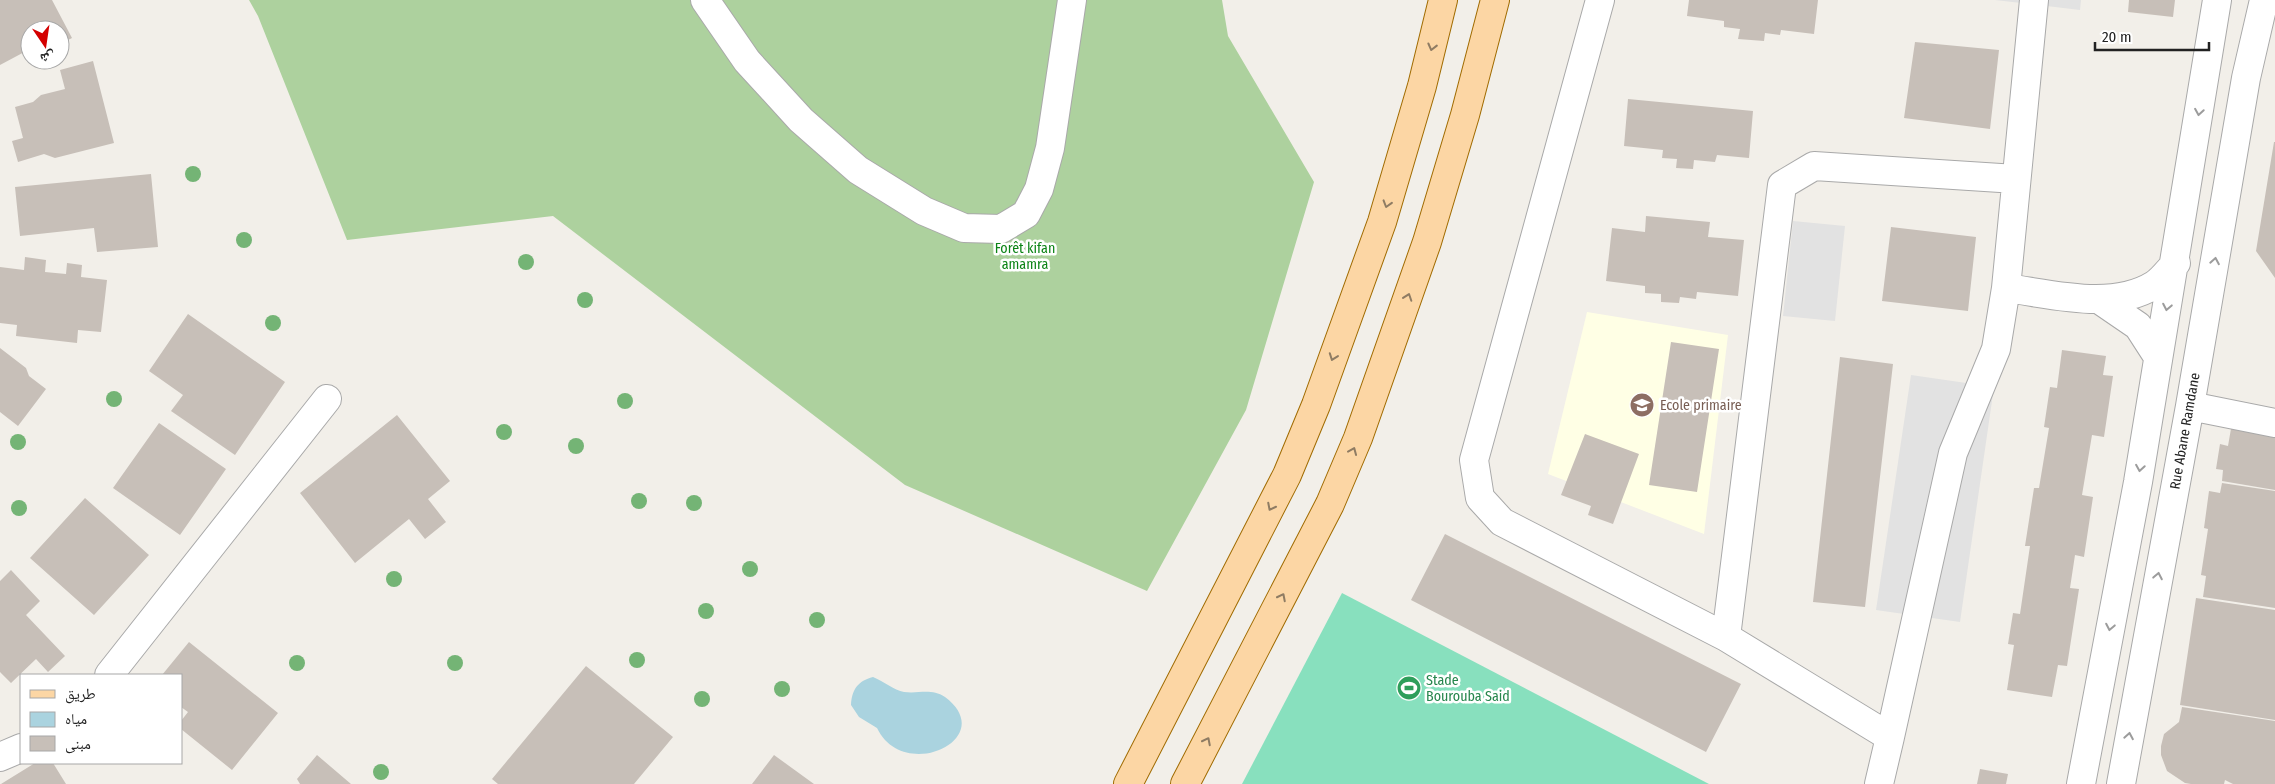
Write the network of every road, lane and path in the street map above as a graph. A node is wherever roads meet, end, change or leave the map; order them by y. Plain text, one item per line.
1 (705, 0) edge
2 (1072, 0) edge
3 (1443, 0) edge
4 (1495, 0) edge
5 (1600, 0) edge
6 (2034, 0) edge
7 (2217, 0) edge
8 (2264, 0) edge
9 (2016, 179) junction
10 (2176, 263) junction
11 (2006, 288) junction
12 (2100, 300) junction
13 (2158, 357) junction
14 (327, 399) dead end
15 (2190, 406) junction
16 (2275, 424) edge
17 (1726, 637) junction
18 (110, 674) edge
19 (1890, 737) junction
20 (20, 748) edge
21 (0, 757) edge
22 (1128, 784) edge
23 (1185, 784) edge
24 (1879, 784) edge
25 (2081, 784) edge
26 (2121, 784) edge

1 - 2 street
3 -> 22 main road
23 -> 4 main road
5 - 17 street
6 - 9 street
7 -> 10 street
15 -> 8 street, Rue Abane Ramdane
9 - 11 street
9 - 17 street
10 - 12 street
10 -> 13 street
11 - 12 street
11 - 19 street
12 - 13 street
13 -> 25 street
14 - 18 street
15 - 16 street
26 -> 15 street, Rue Abane Ramdane
17 - 19 street
19 - 24 street
20 - 21 street

